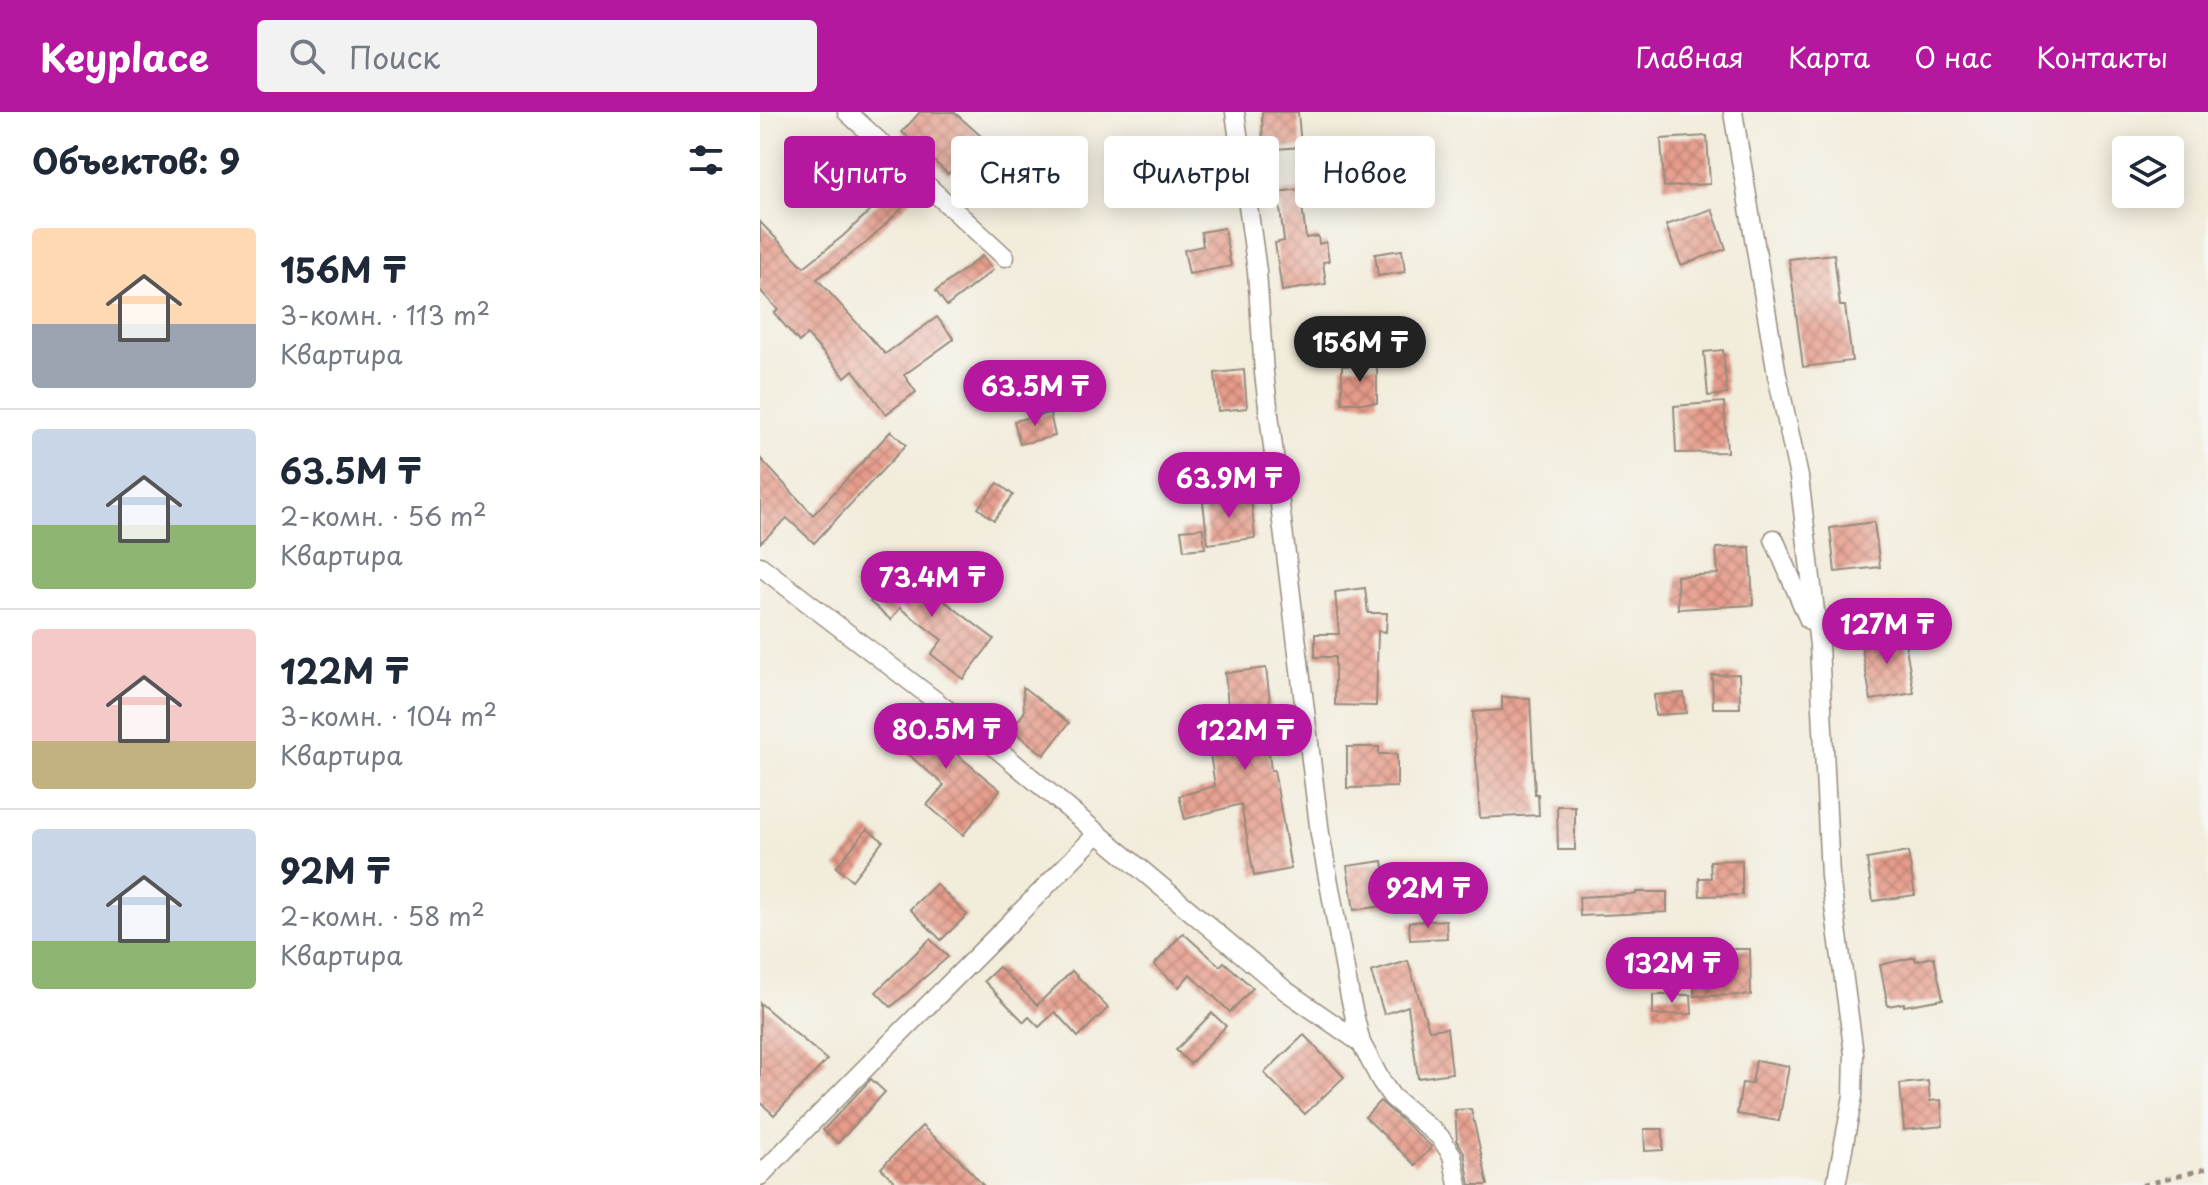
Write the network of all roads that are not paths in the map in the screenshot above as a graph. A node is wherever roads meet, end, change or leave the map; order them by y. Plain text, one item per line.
1 (847, 112) edge
2 (1235, 112) edge
3 (1733, 112) edge
4 (1005, 257) dead end
5 (1774, 539) dead end
6 (760, 566) edge
7 (1819, 645) junction
8 (1098, 833) junction
9 (1361, 1043) junction
10 (760, 1176) edge
11 (771, 1185) edge
12 (1458, 1185) edge
13 (1836, 1185) edge

1 - 4 street
2 - 9 street
3 - 7 street
5 - 7 street
6 - 8 street
7 - 13 street
8 - 9 street
8 - 10 street
9 - 12 street
10 - 11 street

